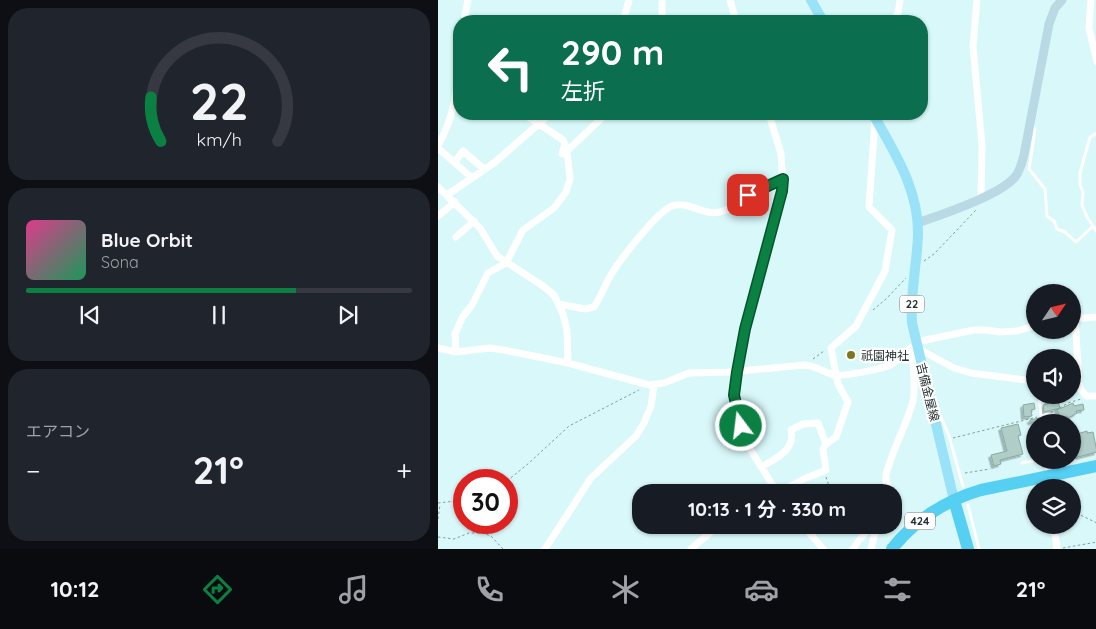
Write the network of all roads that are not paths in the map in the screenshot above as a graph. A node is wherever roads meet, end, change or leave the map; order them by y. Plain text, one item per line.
1 (468, 0) edge
2 (630, 0) edge
3 (662, 0) edge
4 (730, 0) edge
5 (811, 0) edge
6 (900, 0) edge
7 (977, 0) edge
8 (1062, 0) edge
9 (1091, 0) edge
10 (466, 15) edge
11 (625, 15) edge
12 (662, 15) edge
13 (734, 15) edge
14 (820, 15) edge
15 (897, 15) edge
16 (1096, 62) edge
17 (453, 104) edge
18 (534, 120) edge
19 (543, 120) edge
20 (600, 120) edge
21 (771, 120) edge
22 (874, 120) edge
23 (877, 120) edge
24 (539, 123) junction
25 (1031, 123) junction
26 (1096, 133) edge
27 (438, 146) edge
28 (455, 162) junction
29 (568, 165) junction
30 (484, 170) junction
31 (472, 178) junction
32 (783, 179) junction
33 (438, 186) edge
34 (447, 195) junction
35 (981, 198) junction
36 (454, 202) junction
37 (438, 216) edge
38 (474, 221) junction
39 (918, 224) junction
40 (1092, 227) junction
41 (1096, 232) edge
42 (456, 237) dead end
43 (506, 262) junction
44 (559, 304) junction
45 (1096, 317) edge
46 (1081, 318) edge
47 (1026, 328) edge
48 (916, 345) junction
49 (438, 348) edge
50 (456, 352) junction
51 (568, 363) junction
52 (737, 372) junction
53 (837, 376) junction
54 (1026, 380) edge
55 (651, 385) junction
56 (1081, 389) edge
57 (1096, 396) edge
58 (935, 417) junction
59 (826, 444) junction
60 (1026, 462) edge
61 (1022, 463) dead end
62 (1096, 466) edge
63 (761, 467) junction
64 (1058, 479) edge
65 (773, 484) edge
66 (794, 484) edge
67 (887, 484) edge
68 (1026, 485) edge
69 (962, 486) dead end
70 (954, 500) junction
71 (968, 505) dead end
72 (709, 534) edge
73 (810, 534) edge
74 (864, 534) edge
75 (874, 534) edge
76 (1054, 534) edge
77 (545, 549) edge
78 (691, 549) edge
79 (823, 549) edge
80 (854, 549) edge
81 (871, 549) edge
82 (892, 549) edge
83 (968, 549) edge
84 (979, 549) edge
85 (1058, 549) edge

1 - 10 street
2 - 11 street
3 - 12 street
4 - 13 street
5 - 14 main road
6 - 15 street
7 - 35 street
8 - 25 street
9 - 16 street
17 - 27 street
18 - 24 street
19 - 24 street
20 - 29 street
21 - 32 street
22 - 53 street
23 - 39 main road, 吉備金屋線 / 22
24 - 29 street
24 - 30 street
25 - 35 street
25 - 40 lane
26 - 40 lane
27 - 28 street
28 - 30 street
28 - 31 street
29 - 43 street
30 - 31 street
31 - 34 street
32 - 44 street
32 - 52 street
33 - 34 street
34 - 36 street
35 - 39 street
36 - 37 street
36 - 38 street
38 - 42 street
38 - 43 street
39 - 48 main road, 吉備金屋線 / 22
40 - 41 lane
43 - 44 street
43 - 50 street
44 - 51 street
45 - 46 street
47 - 48 street
48 - 53 street
48 - 54 street
48 - 58 main road, 吉備金屋線 / 22
48 - 67 street
49 - 50 street
50 - 51 street
51 - 55 street
52 - 53 street
52 - 55 street
52 - 63 street
53 - 59 street
55 - 77 street
56 - 57 street
58 - 69 lane
58 - 70 main road, 吉備金屋線 / 22
59 - 63 street
59 - 66 street
60 - 61 lane
62 - 64 highway, 424
63 - 65 street
68 - 70 highway, 424
70 - 82 highway, 424
70 - 83 highway
71 - 84 lane
72 - 78 street
73 - 79 street
74 - 80 street
75 - 81 street
76 - 85 street

